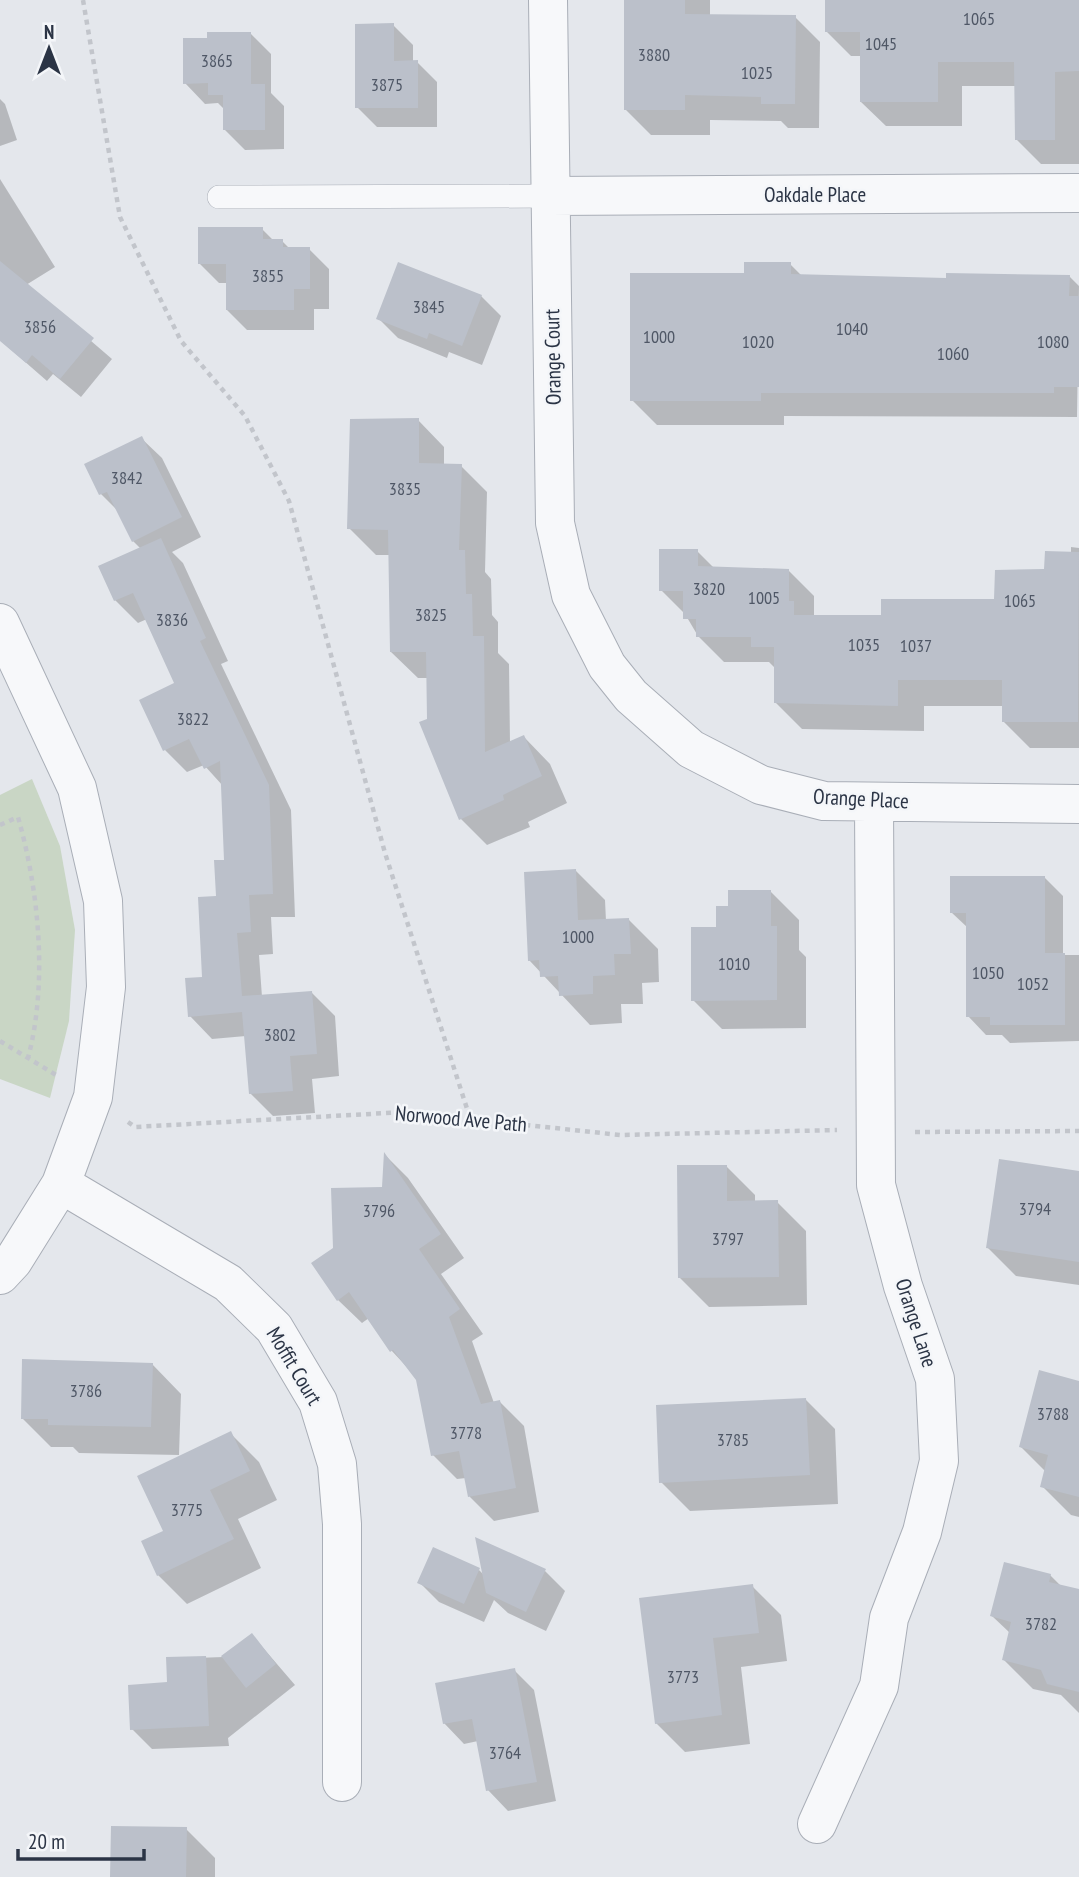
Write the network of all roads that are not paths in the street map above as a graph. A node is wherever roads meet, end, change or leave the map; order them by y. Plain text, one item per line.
1 (548, 0) edge
2 (1079, 193) edge
3 (550, 196) junction
4 (219, 197) dead end
5 (0, 623) edge
6 (631, 696) joint
7 (874, 802) junction
8 (1079, 804) edge
9 (61, 1184) junction
10 (0, 1275) edge
11 (342, 1782) dead end
12 (817, 1824) dead end

1 - 3 street, Orange Court
2 - 3 street, Oakdale Place
3 - 4 lane
3 - 6 street, Orange Court
5 - 9 street
6 - 7 street, Orange Place
7 - 8 street, Orange Place
7 - 12 street, Orange Lane
9 - 10 street
9 - 11 street, Moffit Court

